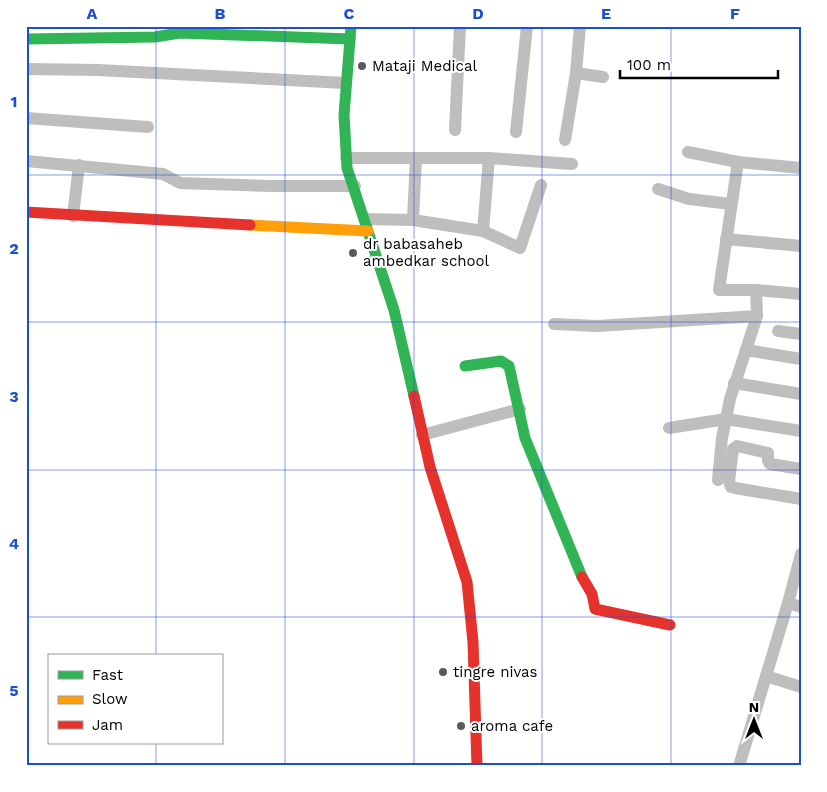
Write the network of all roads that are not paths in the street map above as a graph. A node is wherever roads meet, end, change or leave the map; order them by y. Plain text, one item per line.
1 (351, 26) edge
2 (460, 26) edge
3 (527, 26) edge
4 (580, 26) edge
5 (26, 38) edge
6 (350, 39) junction
7 (26, 69) edge
8 (576, 73) junction
9 (602, 77) dead end
10 (345, 83) junction
11 (26, 118) edge
12 (148, 127) dead end
13 (455, 130) dead end
14 (516, 132) dead end
15 (564, 140) dead end
16 (688, 152) dead end
17 (346, 158) junction
18 (416, 158) junction
19 (489, 158) junction
20 (26, 161) edge
21 (738, 162) junction
22 (572, 164) dead end
23 (79, 165) junction
24 (801, 168) edge
25 (541, 185) dead end
26 (354, 186) junction
27 (658, 189) dead end
28 (731, 204) junction
29 (26, 212) edge
30 (73, 216) junction
31 (413, 220) junction
32 (367, 225) junction
33 (483, 231) junction
34 (726, 239) junction
35 (801, 246) edge
36 (756, 290) junction
37 (801, 294) edge
38 (757, 316) junction
39 (554, 324) dead end
40 (778, 331) dead end
41 (801, 334) edge
42 (746, 350) junction
43 (801, 359) edge
44 (465, 366) dead end
45 (734, 384) junction
46 (801, 394) edge
47 (520, 409) junction
48 (726, 419) junction
49 (669, 428) dead end
50 (801, 431) edge
51 (422, 435) junction
52 (801, 469) edge
53 (718, 480) dead end
54 (801, 499) edge
55 (801, 554) edge
56 (788, 603) junction
57 (801, 607) edge
58 (670, 625) dead end
59 (766, 676) junction
60 (801, 687) edge
61 (477, 766) edge
62 (739, 766) edge

1 - 6 street
2 - 13 street
3 - 14 street
4 - 8 street
5 - 6 street
6 - 10 street
7 - 10 street
8 - 9 street
8 - 15 street
10 - 17 street
11 - 12 street
16 - 21 street
17 - 18 street
17 - 26 street
18 - 19 street
18 - 31 street
19 - 22 street
19 - 33 street
20 - 23 street
21 - 24 street
21 - 28 street
23 - 26 street
23 - 30 street
25 - 33 street
26 - 32 street
27 - 28 street
28 - 34 street
29 - 30 street
30 - 32 street
31 - 32 street
31 - 33 street
32 - 51 street
34 - 35 street
34 - 36 street
36 - 37 street
36 - 38 street
38 - 39 street
38 - 42 street
40 - 41 street
42 - 43 street
42 - 45 street
44 - 47 street
45 - 46 street
45 - 48 street
47 - 51 street
47 - 58 street
48 - 49 street
48 - 50 street
48 - 53 street
51 - 61 street
52 - 54 street
55 - 56 street
56 - 57 street
56 - 59 street
59 - 60 street
59 - 62 street

